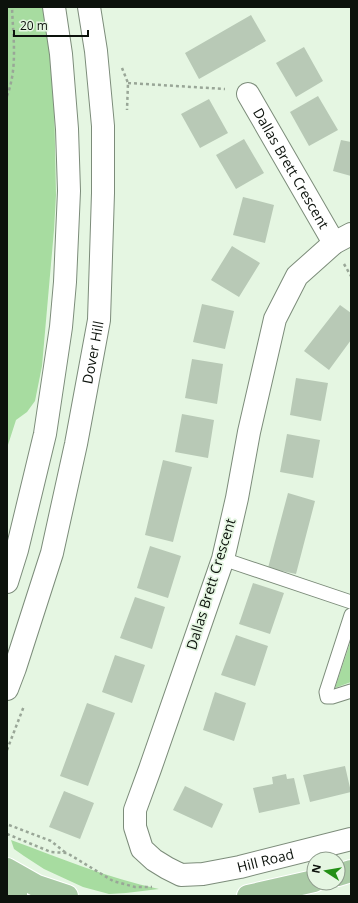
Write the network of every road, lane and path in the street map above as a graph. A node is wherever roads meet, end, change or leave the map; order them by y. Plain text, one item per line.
1 (12, 7) edge
2 (54, 7) edge
3 (89, 7) edge
4 (128, 82) dead end
5 (217, 89) dead end
6 (248, 94) dead end
7 (7, 96) edge
8 (343, 239) edge
9 (223, 559) junction
10 (7, 582) edge
11 (351, 602) edge
12 (351, 615) edge
13 (7, 689) edge
14 (351, 690) edge
15 (9, 825) dead end
16 (351, 839) edge
17 (67, 853) dead end
18 (7, 870) edge
19 (202, 874) joint
20 (306, 883) edge
21 (16, 896) edge
22 (67, 896) edge
23 (248, 896) edge

1 - 7 path
2 - 10 main road
3 - 13 main road, Dover Hill
4 - 5 path
6 - 8 main road, Dallas Brett Crescent
8 - 9 main road, Dallas Brett Crescent
9 - 11 lane
9 - 19 main road, Dallas Brett Crescent
12 - 14 lane
15 - 17 path
16 - 19 main road, Hill Road
18 - 21 main road
18 - 22 main road
20 - 23 main road

